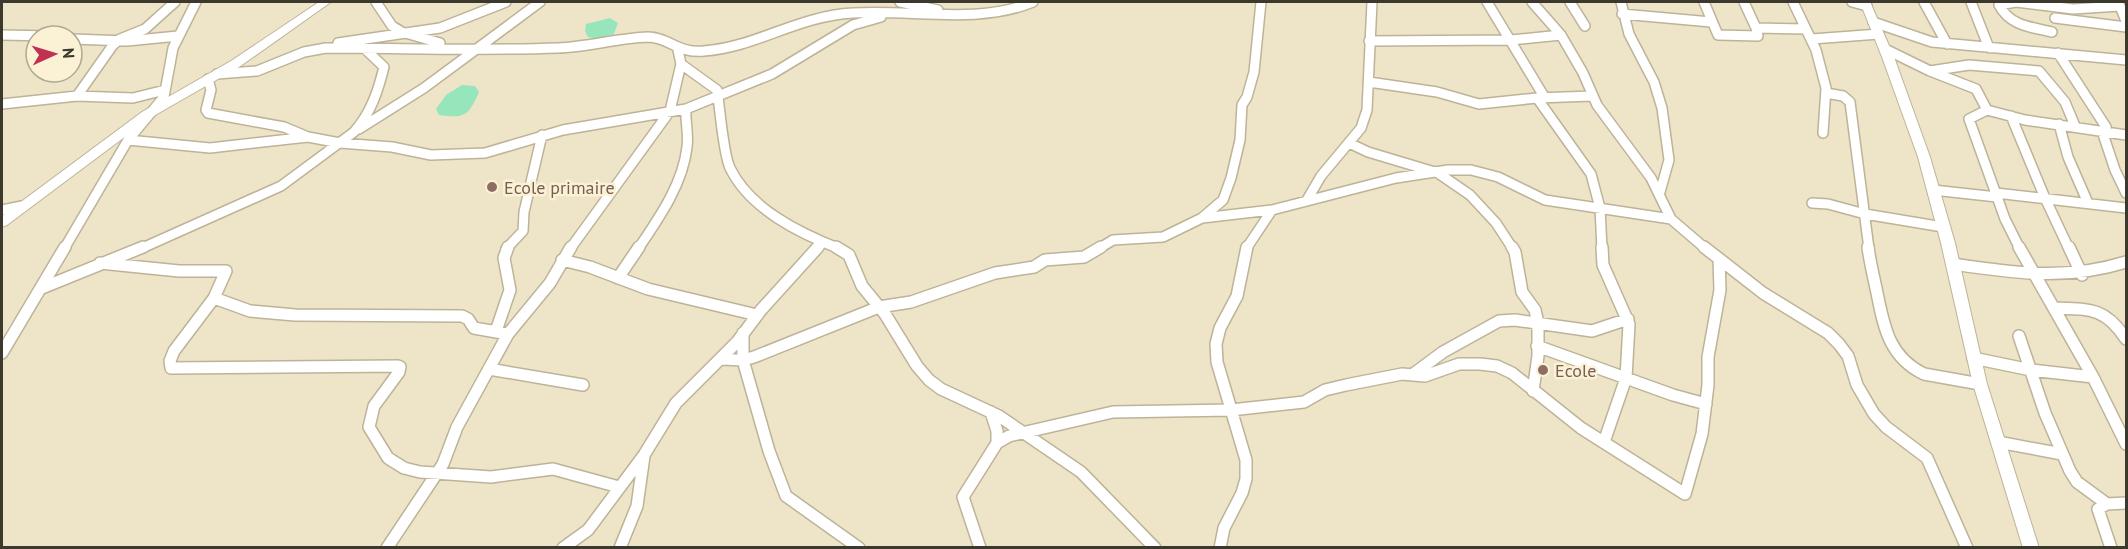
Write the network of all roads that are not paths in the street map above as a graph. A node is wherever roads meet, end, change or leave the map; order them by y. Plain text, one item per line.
1 (175, 2) edge
2 (196, 2) edge
3 (326, 2) edge
4 (376, 2) edge
5 (506, 2) edge
6 (540, 2) edge
7 (900, 2) edge
8 (1033, 2) edge
9 (1261, 2) edge
10 (1372, 2) edge
11 (1487, 2) edge
12 (1532, 2) edge
13 (1570, 2) edge
14 (1621, 2) edge
15 (1704, 2) edge
16 (1744, 2) edge
17 (1793, 2) edge
18 (1852, 2) edge
19 (1924, 2) edge
20 (1971, 2) edge
21 (1866, 4) edge
22 (2054, 4) edge
23 (2123, 4) edge
24 (977, 13) junction
25 (1622, 14) junction
26 (909, 15) junction
27 (2055, 18) junction
28 (2127, 21) edge
29 (1712, 22) junction
30 (1584, 26) dead end
31 (2127, 27) edge
32 (1756, 28) junction
33 (1876, 28) junction
34 (1806, 29) junction
35 (402, 32) junction
36 (2052, 32) junction
37 (2, 35) edge
38 (24, 35) edge
39 (1561, 35) junction
40 (178, 36) junction
41 (1812, 39) junction
42 (84, 40) edge
43 (1511, 40) junction
44 (117, 41) junction
45 (1369, 41) junction
46 (1947, 44) junction
47 (480, 47) junction
48 (326, 48) junction
49 (364, 48) junction
50 (461, 48) junction
51 (1989, 48) junction
52 (1885, 49) junction
53 (678, 50) junction
54 (2055, 53) junction
55 (2127, 60) edge
56 (681, 64) junction
57 (1930, 71) junction
58 (213, 77) junction
59 (1369, 82) junction
60 (165, 90) junction
61 (1826, 93) junction
62 (77, 96) junction
63 (1592, 96) junction
64 (719, 98) junction
65 (1541, 98) junction
66 (2, 104) edge
67 (686, 109) junction
68 (1987, 110) junction
69 (670, 111) junction
70 (146, 115) junction
71 (2011, 116) junction
72 (2059, 124) junction
73 (2075, 126) junction
74 (2102, 130) junction
75 (354, 132) junction
76 (1823, 132) dead end
77 (542, 135) junction
78 (2127, 135) edge
79 (308, 137) junction
80 (129, 140) junction
81 (340, 143) junction
82 (1349, 143) junction
83 (1437, 173) junction
84 (1933, 190) junction
85 (1660, 192) junction
86 (2127, 193) edge
87 (1996, 195) junction
88 (2045, 198) junction
89 (1307, 200) junction
90 (1812, 203) dead end
91 (2088, 203) junction
92 (22, 206) junction
93 (1600, 208) junction
94 (2127, 208) edge
95 (2, 210) edge
96 (1272, 210) junction
97 (1865, 214) junction
98 (1202, 218) junction
99 (1671, 219) junction
100 (2, 222) edge
101 (1943, 227) junction
102 (822, 243) junction
103 (1719, 259) junction
104 (562, 260) junction
105 (2127, 262) edge
106 (100, 263) junction
107 (1953, 264) junction
108 (2082, 275) junction
109 (2034, 276) junction
110 (618, 278) junction
111 (42, 288) junction
112 (214, 298) junction
113 (879, 307) junction
114 (2054, 308) junction
115 (757, 315) junction
116 (1628, 319) junction
117 (2122, 321) edge
118 (1538, 323) junction
119 (496, 331) junction
120 (743, 333) junction
121 (508, 334) junction
122 (2019, 336) dead end
123 (2127, 339) edge
124 (1537, 346) junction
125 (2, 353) edge
126 (1973, 358) junction
127 (722, 359) junction
128 (743, 360) junction
129 (489, 369) junction
130 (2031, 369) junction
131 (1412, 375) junction
132 (2093, 376) junction
133 (1626, 378) junction
134 (1980, 384) junction
135 (583, 385) dead end
136 (1533, 391) junction
137 (1706, 404) junction
138 (1231, 410) junction
139 (991, 412) junction
140 (1023, 432) junction
141 (1604, 442) junction
142 (1998, 442) junction
143 (997, 443) junction
144 (2127, 444) edge
145 (2062, 454) junction
146 (644, 455) junction
147 (436, 474) junction
148 (619, 488) junction
149 (2127, 503) edge
150 (2107, 504) junction
151 (2034, 547) edge
152 (387, 548) edge
153 (563, 548) edge
154 (620, 548) edge
155 (859, 548) edge
156 (980, 548) edge
157 (1155, 548) edge
158 (1220, 548) edge
159 (1966, 548) edge
160 (2111, 548) edge

1 - 44 street
2 - 40 street
3 - 58 street
4 - 35 street
5 - 35 street
6 - 47 street
7 - 24 street
8 - 24 street
9 - 98 street
10 - 45 street
11 - 43 street
12 - 39 street
13 - 30 street
14 - 25 street
15 - 29 street
16 - 32 street
17 - 34 street
18 - 21 street
19 - 46 street
20 - 51 street
21 - 33 street
22 - 23 street
22 - 27 street
22 - 36 street
23 - 28 street
24 - 26 street
25 - 29 street
25 - 85 street
26 - 53 street
26 - 64 street
27 - 31 street
27 - 36 street
29 - 32 street
32 - 34 street
33 - 41 street
33 - 46 street
33 - 52 street
34 - 41 street
35 - 48 street
35 - 50 street
36 - 54 street
37 - 38 street
39 - 43 street
39 - 63 street
40 - 44 street
40 - 60 street
41 - 61 street
42 - 44 street
43 - 45 street
43 - 65 street
44 - 62 street
45 - 59 street
46 - 51 street
47 - 50 street
47 - 53 street
47 - 75 street
48 - 49 street
48 - 58 street
49 - 50 street
49 - 75 street
51 - 54 street
52 - 57 street
52 - 84 street
53 - 56 street
54 - 55 street
54 - 74 street
56 - 64 street
56 - 69 street
57 - 68 street
57 - 73 street
58 - 70 street
58 - 79 street
59 - 65 street
59 - 82 street
60 - 62 street
60 - 70 street
61 - 76 street
61 - 97 street
62 - 66 street
63 - 65 street
63 - 85 street
64 - 67 street
64 - 102 street
65 - 93 street
67 - 69 street
67 - 110 street
68 - 71 street
68 - 87 street
69 - 77 street
69 - 104 street
70 - 80 street
70 - 92 street
71 - 72 street
71 - 88 street
72 - 73 street
72 - 91 street
73 - 74 street
74 - 78 street
74 - 86 street
75 - 81 street
77 - 81 street
77 - 119 street
79 - 80 street
79 - 81 street
80 - 111 street
81 - 106 street
82 - 83 street
82 - 89 street
83 - 89 street
83 - 93 street
83 - 118 street
84 - 87 street
84 - 101 street
85 - 99 street
87 - 88 street
87 - 109 street
88 - 91 street
88 - 108 street
89 - 96 street
90 - 97 street
91 - 94 street
92 - 95 street
92 - 100 street
93 - 99 street
93 - 116 street
96 - 98 street
96 - 138 street
97 - 101 street
97 - 134 street
98 - 113 street
99 - 103 street
101 - 107 street
102 - 113 street
102 - 115 street
103 - 137 street
103 - 159 street
104 - 110 street
104 - 121 street
105 - 108 street
106 - 111 street
106 - 112 street
107 - 109 street
107 - 126 street
108 - 109 street
109 - 114 street
110 - 115 street
111 - 125 street
112 - 119 street
112 - 147 street
113 - 128 street
113 - 139 street
114 - 117 street
114 - 132 street
115 - 120 street
116 - 118 street
116 - 133 street
117 - 123 street
118 - 124 street
118 - 131 street
119 - 121 street
120 - 127 street
120 - 128 street
121 - 129 street
122 - 130 street
124 - 133 street
124 - 136 street
126 - 130 street
126 - 134 street
127 - 128 street
127 - 146 street
128 - 155 street
129 - 135 street
129 - 147 street
130 - 132 street
130 - 145 street
131 - 136 street
131 - 138 street
132 - 144 street
133 - 137 street
133 - 141 street
134 - 142 street
136 - 141 street
137 - 141 street
138 - 140 street
138 - 158 street
139 - 140 street
139 - 143 street
140 - 143 street
140 - 157 street
142 - 145 street
142 - 151 street
143 - 156 street
145 - 150 street
146 - 148 street
146 - 154 street
147 - 148 street
147 - 152 street
148 - 153 street
149 - 150 street
150 - 160 street

